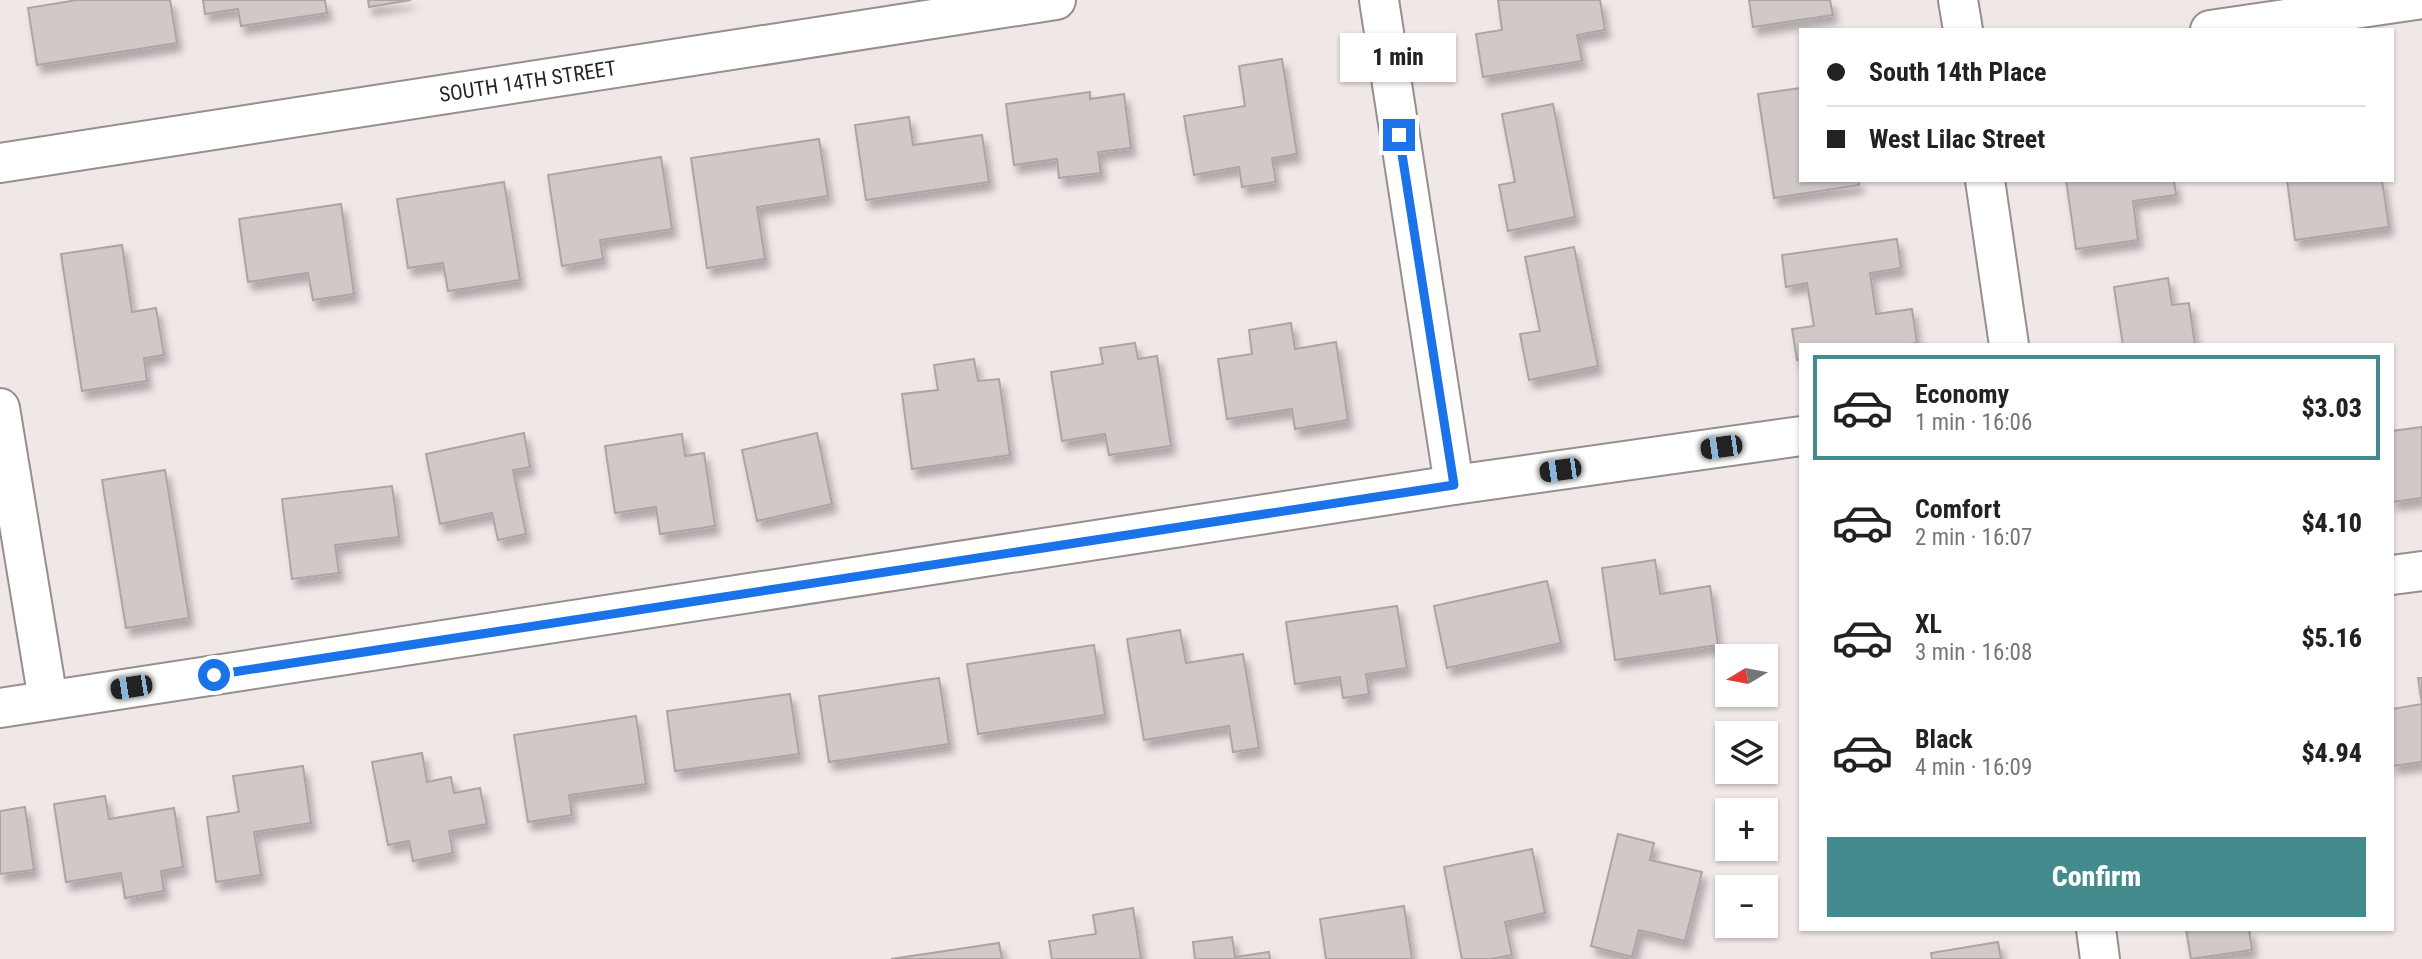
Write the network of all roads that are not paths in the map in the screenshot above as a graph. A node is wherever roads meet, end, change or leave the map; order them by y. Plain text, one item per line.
1 (1056, 0) edge
2 (1379, 0) edge
3 (1958, 0) edge
4 (2416, 0) edge
5 (1963, 28) edge
6 (2224, 28) edge
7 (0, 163) edge
8 (1985, 182) edge
9 (2009, 343) edge
10 (0, 408) edge
11 (1799, 436) edge
12 (1454, 485) junction
13 (2422, 571) edge
14 (2394, 575) edge
15 (48, 700) junction
16 (0, 708) edge
17 (2096, 931) edge
18 (2100, 959) edge

1 - 7 street, SOUTH 14TH STREET
2 - 12 street
3 - 5 street
4 - 6 street
8 - 9 street
10 - 15 street
11 - 12 street
12 - 15 street
13 - 14 street
15 - 16 street
17 - 18 street

